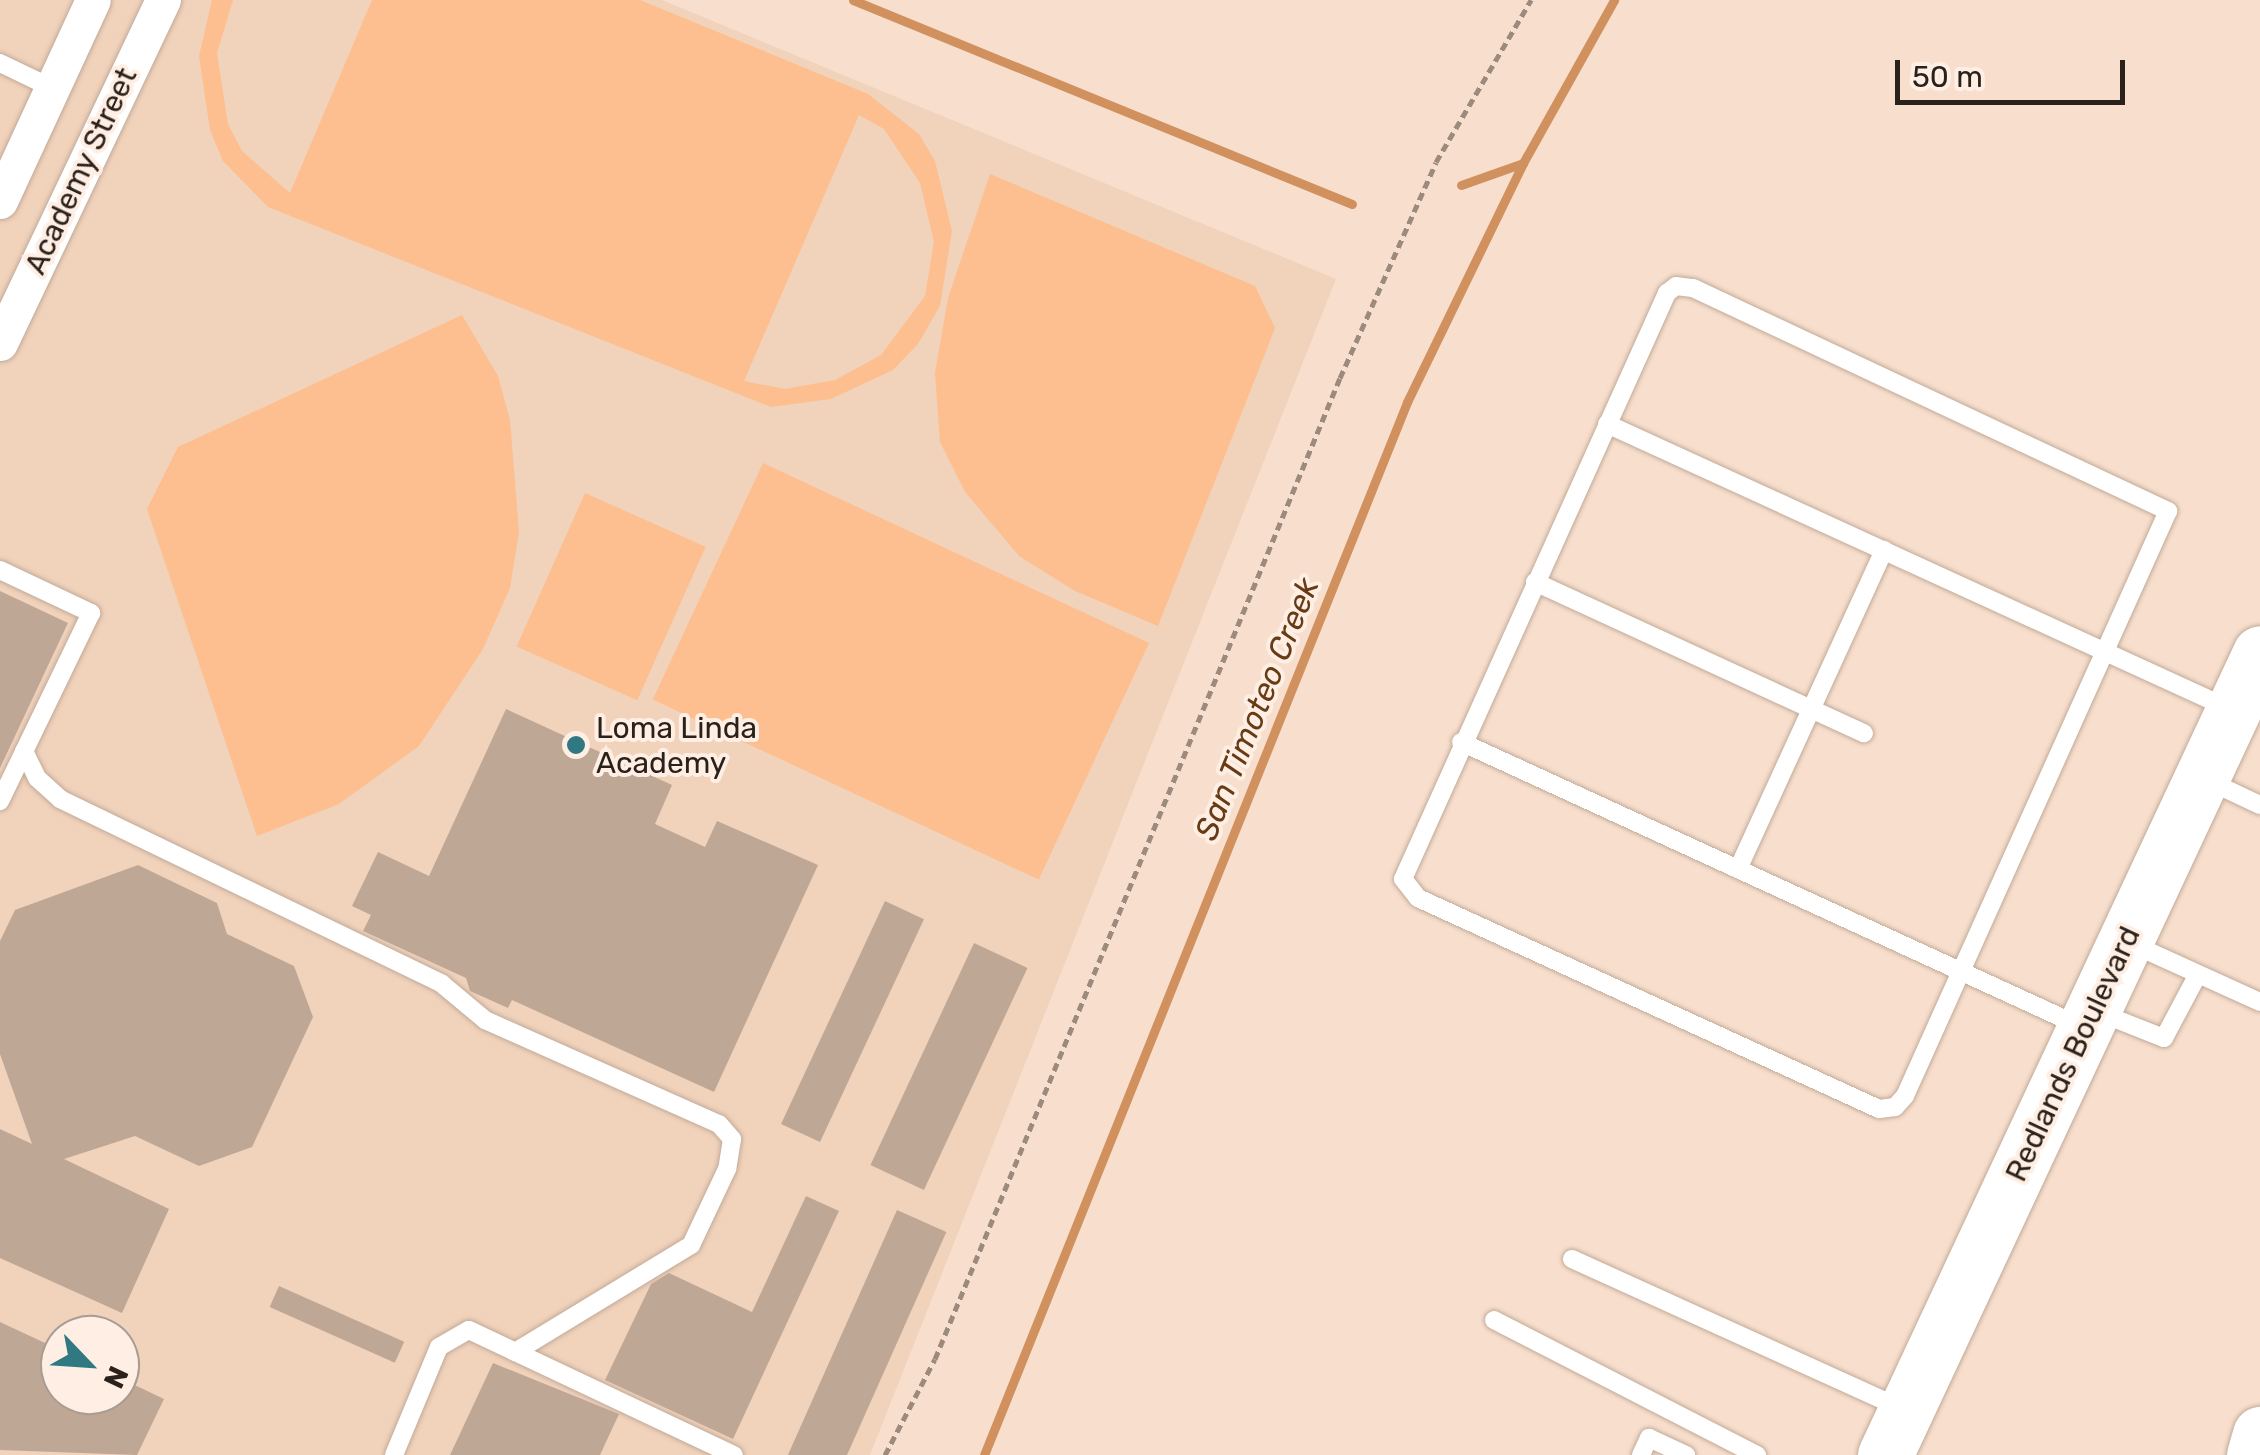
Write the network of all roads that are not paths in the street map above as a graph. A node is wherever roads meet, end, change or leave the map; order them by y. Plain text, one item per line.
1 (93, 0) edge
2 (138, 0) edge
3 (163, 0) edge
4 (0, 63) edge
5 (52, 88) junction
6 (0, 201) edge
7 (0, 291) edge
8 (0, 343) edge
9 (1608, 424) junction
10 (1884, 550) junction
11 (0, 570) edge
12 (1535, 582) junction
13 (2108, 653) junction
14 (2260, 653) edge
15 (1811, 708) junction
16 (2233, 710) junction
17 (1864, 732) dead end
18 (1461, 742) junction
19 (24, 751) junction
20 (2202, 778) junction
21 (1, 795) edge
22 (2260, 804) edge
23 (1738, 869) junction
24 (2126, 940) junction
25 (1962, 972) junction
26 (2198, 974) junction
27 (2260, 1002) edge
28 (2089, 1019) junction
29 (1572, 1259) dead end
30 (1494, 1320) dead end
31 (514, 1352) junction
32 (1896, 1433) edge
33 (2260, 1434) edge
34 (394, 1455) edge
35 (734, 1455) edge
36 (1641, 1455) edge
37 (1686, 1455) edge
38 (1757, 1455) edge
39 (2254, 1455) edge

1 - 5 street, Academy Street
2 - 7 street, Academy Street
3 - 8 street, Academy Street
4 - 5 lane
5 - 6 street, Academy Street
9 - 10 lane
9 - 12 lane
9 - 13 lane
10 - 13 lane
10 - 15 lane
11 - 19 lane
12 - 15 lane
12 - 18 lane
13 - 16 lane
13 - 25 lane
14 - 16 main road, Redlands Boulevard
15 - 17 lane
15 - 23 lane
16 - 20 main road, Redlands Boulevard
18 - 23 lane
18 - 25 lane
19 - 21 lane
19 - 31 lane
20 - 22 lane
20 - 24 main road, Redlands Boulevard
23 - 25 lane
24 - 26 lane
24 - 28 main road, Redlands Boulevard
25 - 28 lane
26 - 27 lane
26 - 28 lane
28 - 32 main road, Redlands Boulevard
29 - 32 lane
30 - 38 lane
31 - 34 lane
31 - 35 lane
33 - 39 main road
36 - 37 lane

